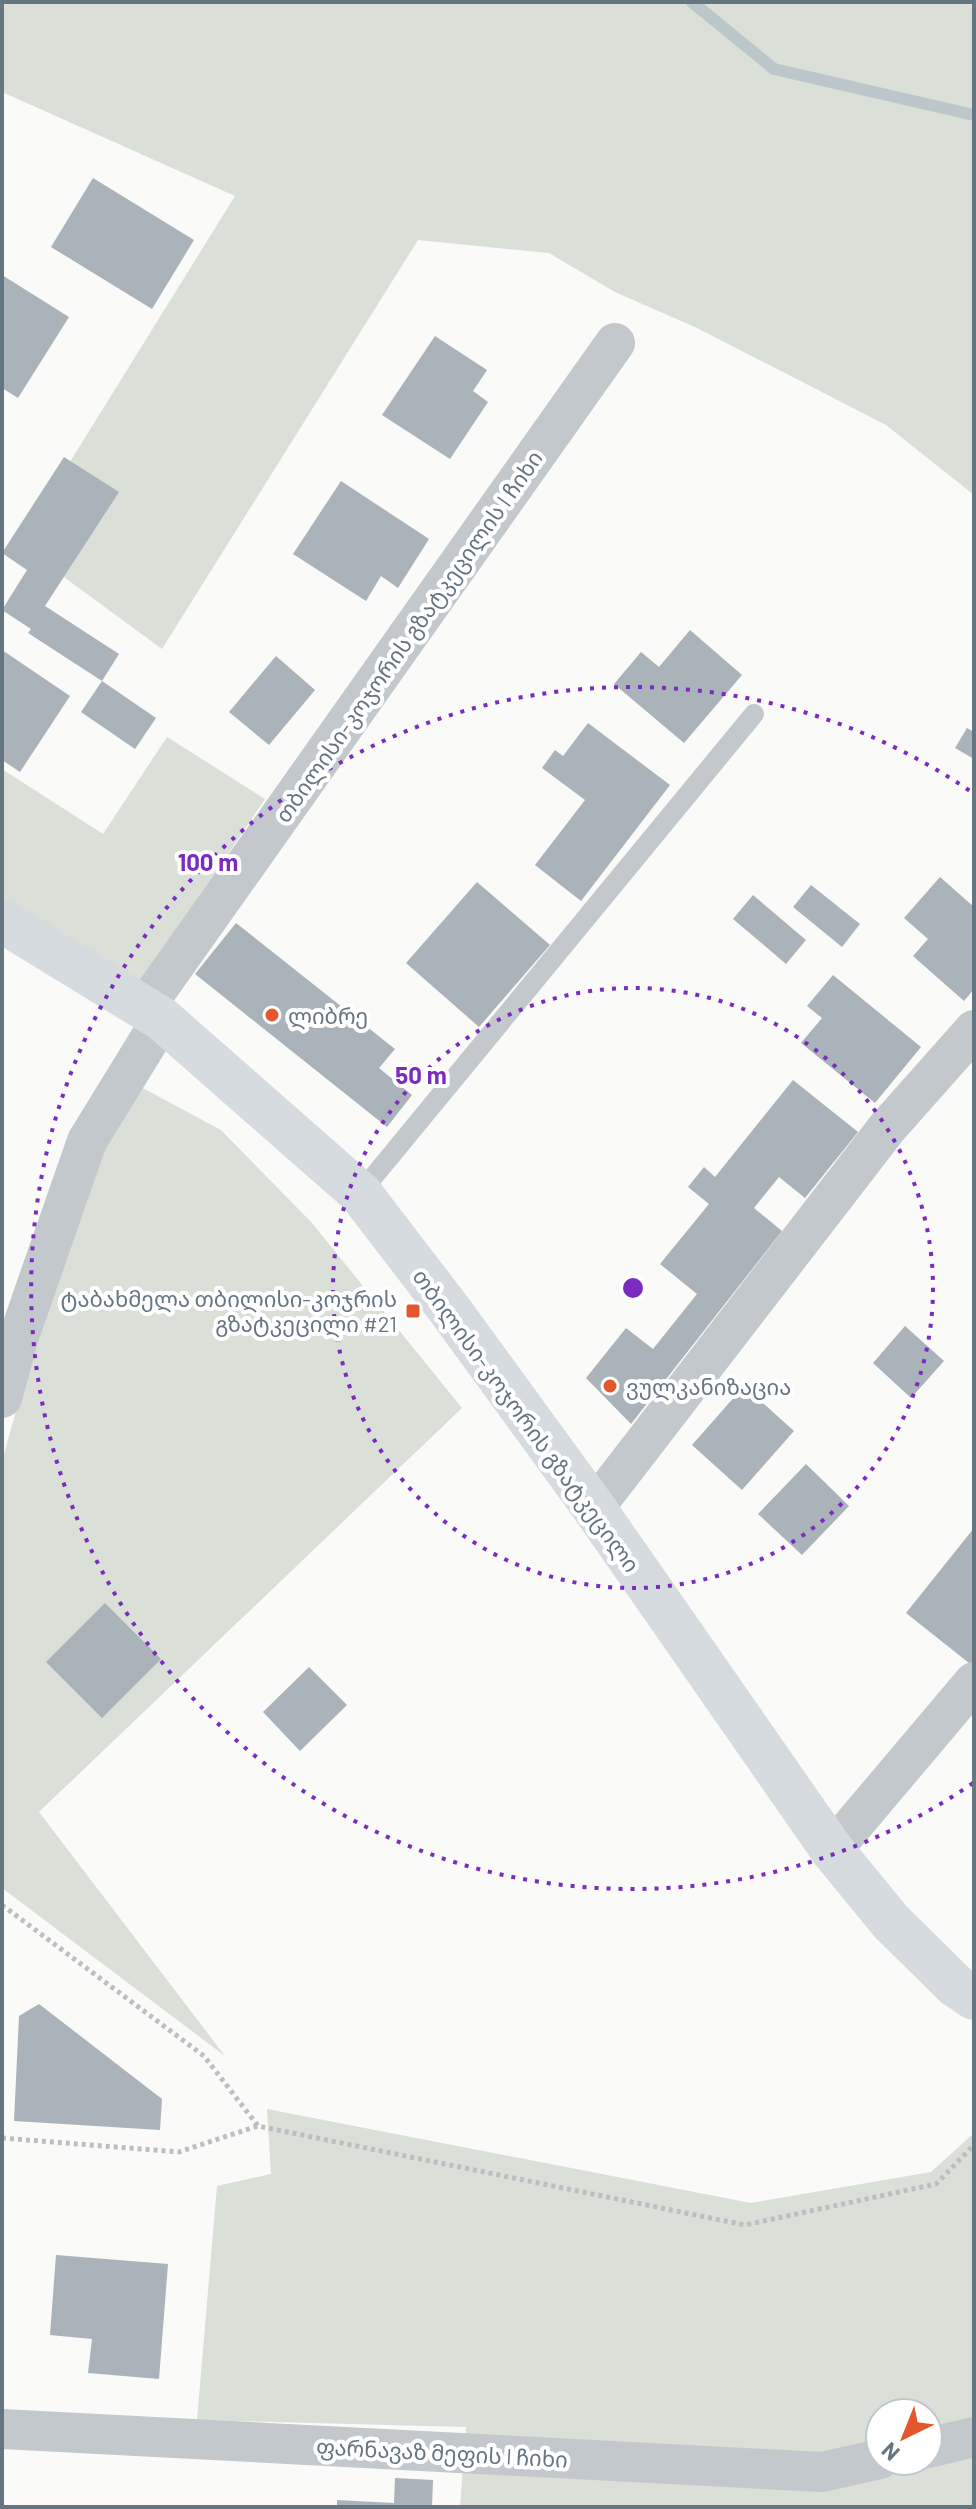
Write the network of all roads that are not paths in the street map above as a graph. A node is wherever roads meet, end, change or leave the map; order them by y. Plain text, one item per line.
1 (615, 343) dead end
2 (754, 714) dead end
3 (2, 921) edge
4 (153, 1013) junction
5 (974, 1030) edge
6 (360, 1193) junction
7 (2, 1398) edge
8 (594, 1508) junction
9 (974, 1682) edge
10 (832, 1850) junction
11 (974, 1998) edge
12 (2, 2429) edge
13 (974, 2437) edge
14 (944, 2444) edge
15 (864, 2463) edge

1 - 4 street, თბილისი-კოჯორის გზატკეცილის I ჩიხი
2 - 6 lane
3 - 4 main road, თბილისი-კოჯორის გზატკეცილი
4 - 6 main road, თბილისი-კოჯორის გზატკეცილი
4 - 7 street, თბილისი-კოჯორის გზატკეცილის I ჩიხი
5 - 8 street
6 - 8 main road, თბილისი-კოჯორის გზატკეცილი
8 - 10 main road, თბილისი-კოჯორის გზატკეცილი
9 - 10 street
10 - 11 main road, თბილისი-კოჯორის გზატკეცილი
12 - 15 street, ფარნავაზ მეფის I ჩიხი
13 - 14 street

